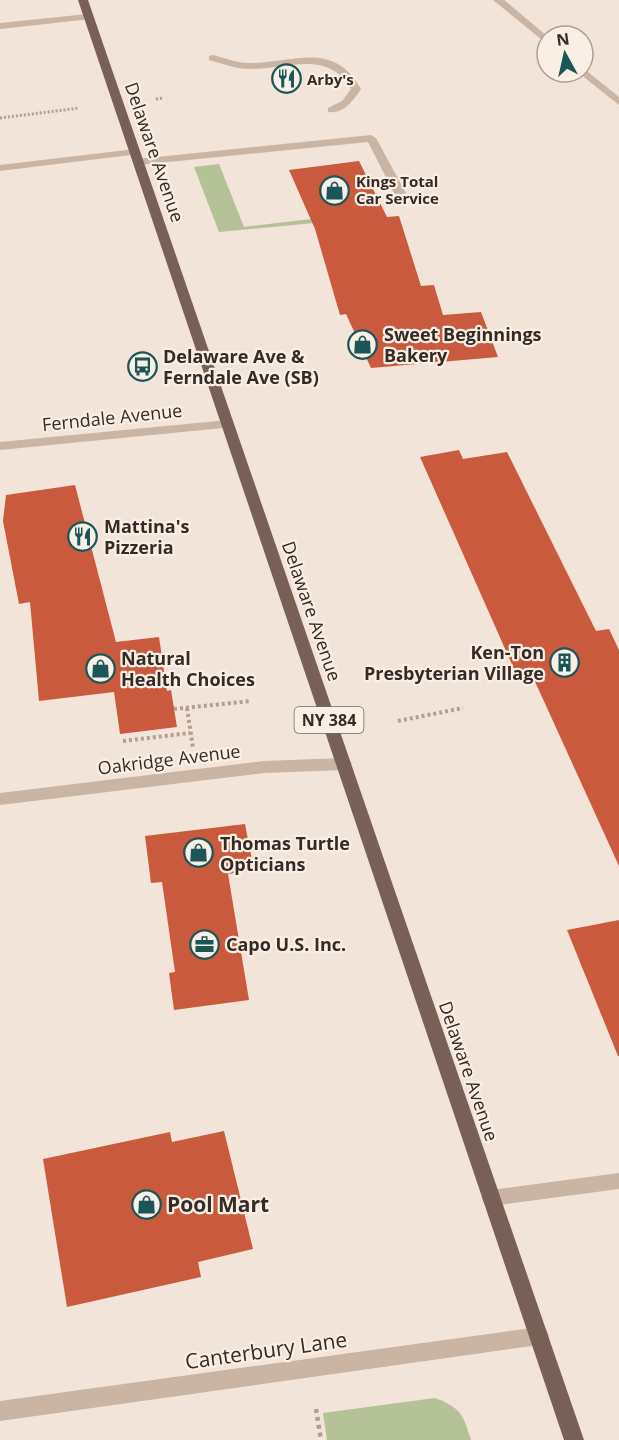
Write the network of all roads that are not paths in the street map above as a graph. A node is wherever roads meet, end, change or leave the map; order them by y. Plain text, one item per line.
1 (82, 0) edge
2 (498, 0) edge
3 (88, 17) junction
4 (1, 23) edge
5 (535, 31) edge
6 (213, 58) dead end
7 (595, 81) edge
8 (619, 102) edge
9 (332, 110) dead end
10 (136, 157) junction
11 (0, 168) edge
12 (402, 197) dead end
13 (228, 424) junction
14 (0, 446) edge
15 (344, 764) junction
16 (0, 799) edge
17 (619, 1181) edge
18 (491, 1198) junction
19 (539, 1336) junction
20 (0, 1411) edge
21 (574, 1440) edge

1 - 3 main road, Delaware Avenue / NY 384
2 - 5 street
3 - 4 street
3 - 10 main road, Delaware Avenue / NY 384
6 - 9 street
7 - 8 street
10 - 11 street
10 - 12 street
10 - 13 main road, Delaware Avenue / NY 384
13 - 14 street, Ferndale Avenue
13 - 15 main road, Delaware Avenue / NY 384
15 - 16 street, Oakridge Avenue
15 - 18 main road, Delaware Avenue / NY 384
17 - 18 street
18 - 19 main road, Delaware Avenue / NY 384
19 - 20 street, Canterbury Lane
19 - 21 main road, Delaware Avenue / NY 384

